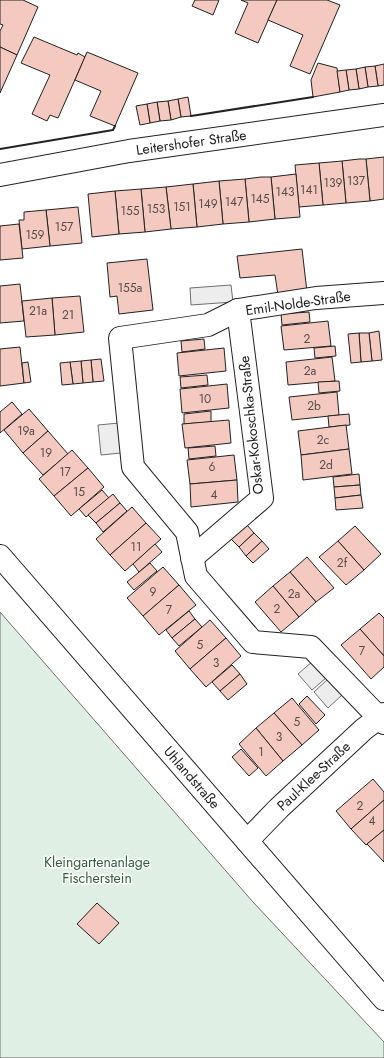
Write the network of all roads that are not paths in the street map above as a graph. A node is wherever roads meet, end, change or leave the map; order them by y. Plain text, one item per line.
1 (384, 116) edge
2 (0, 174) edge
3 (384, 293) edge
4 (238, 310) junction
5 (0, 556) edge
6 (192, 558) junction
7 (382, 718) edge
8 (247, 841) junction
9 (384, 999) edge

1 - 2 street, Leitershofer Straße
3 - 4 street, Emil-Nolde-Straße
4 - 6 street, Oskar-Kokoschka-Straße
4 - 6 street, Emil-Nolde-Straße
5 - 8 street, Uhlandstraße
6 - 7 street
7 - 8 street, Paul-Klee-Straße
8 - 9 street, Uhlandstraße

